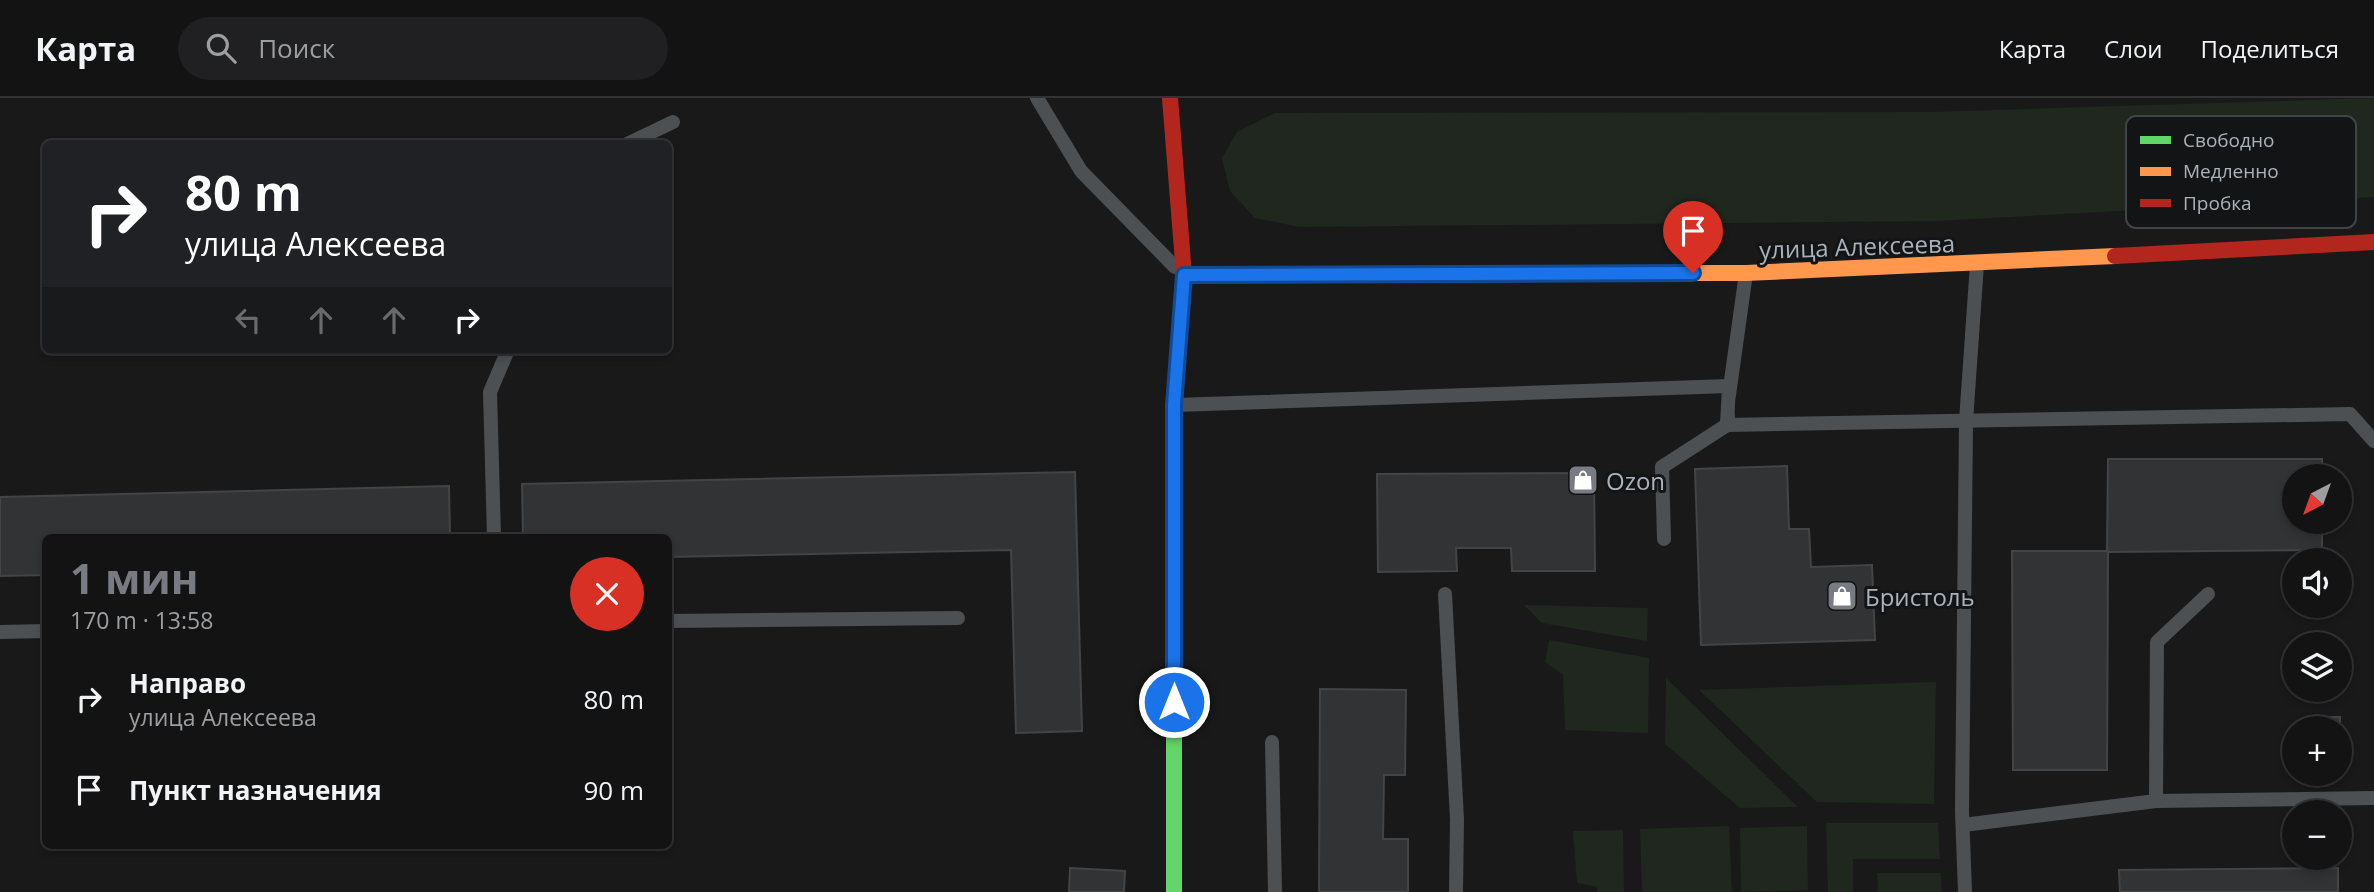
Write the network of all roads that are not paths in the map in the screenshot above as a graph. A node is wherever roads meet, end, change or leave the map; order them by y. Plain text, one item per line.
1 (1037, 98) edge
2 (1170, 98) edge
3 (673, 121) dead end
4 (635, 140) edge
5 (2374, 242) edge
6 (1977, 264) junction
7 (1746, 273) junction
8 (1184, 275) junction
9 (506, 354) edge
10 (1729, 386) junction
11 (1174, 405) junction
12 (1966, 421) junction
13 (1727, 425) junction
14 (2374, 441) edge
15 (494, 534) edge
16 (1664, 539) dead end
17 (1444, 594) dead end
18 (2208, 594) dead end
19 (958, 618) dead end
20 (672, 621) edge
21 (42, 631) edge
22 (0, 632) edge
23 (1272, 743) dead end
24 (2374, 798) edge
25 (2156, 802) junction
26 (1963, 825) junction
27 (1174, 892) edge
28 (1275, 892) edge
29 (1456, 892) edge
30 (1965, 892) edge

1 - 8 lane
2 - 8 street
3 - 4 lane
5 - 6 street, улица Алексеева
6 - 7 street, улица Алексеева
6 - 12 lane
7 - 8 street, улица Алексеева
7 - 10 lane
8 - 11 street
9 - 15 lane
10 - 11 lane
10 - 13 lane
11 - 27 street
12 - 13 lane
12 - 14 lane
12 - 26 lane
13 - 16 lane
17 - 29 lane
18 - 25 lane
19 - 20 lane
21 - 22 lane
23 - 28 lane
24 - 25 lane
25 - 26 lane
26 - 30 lane

